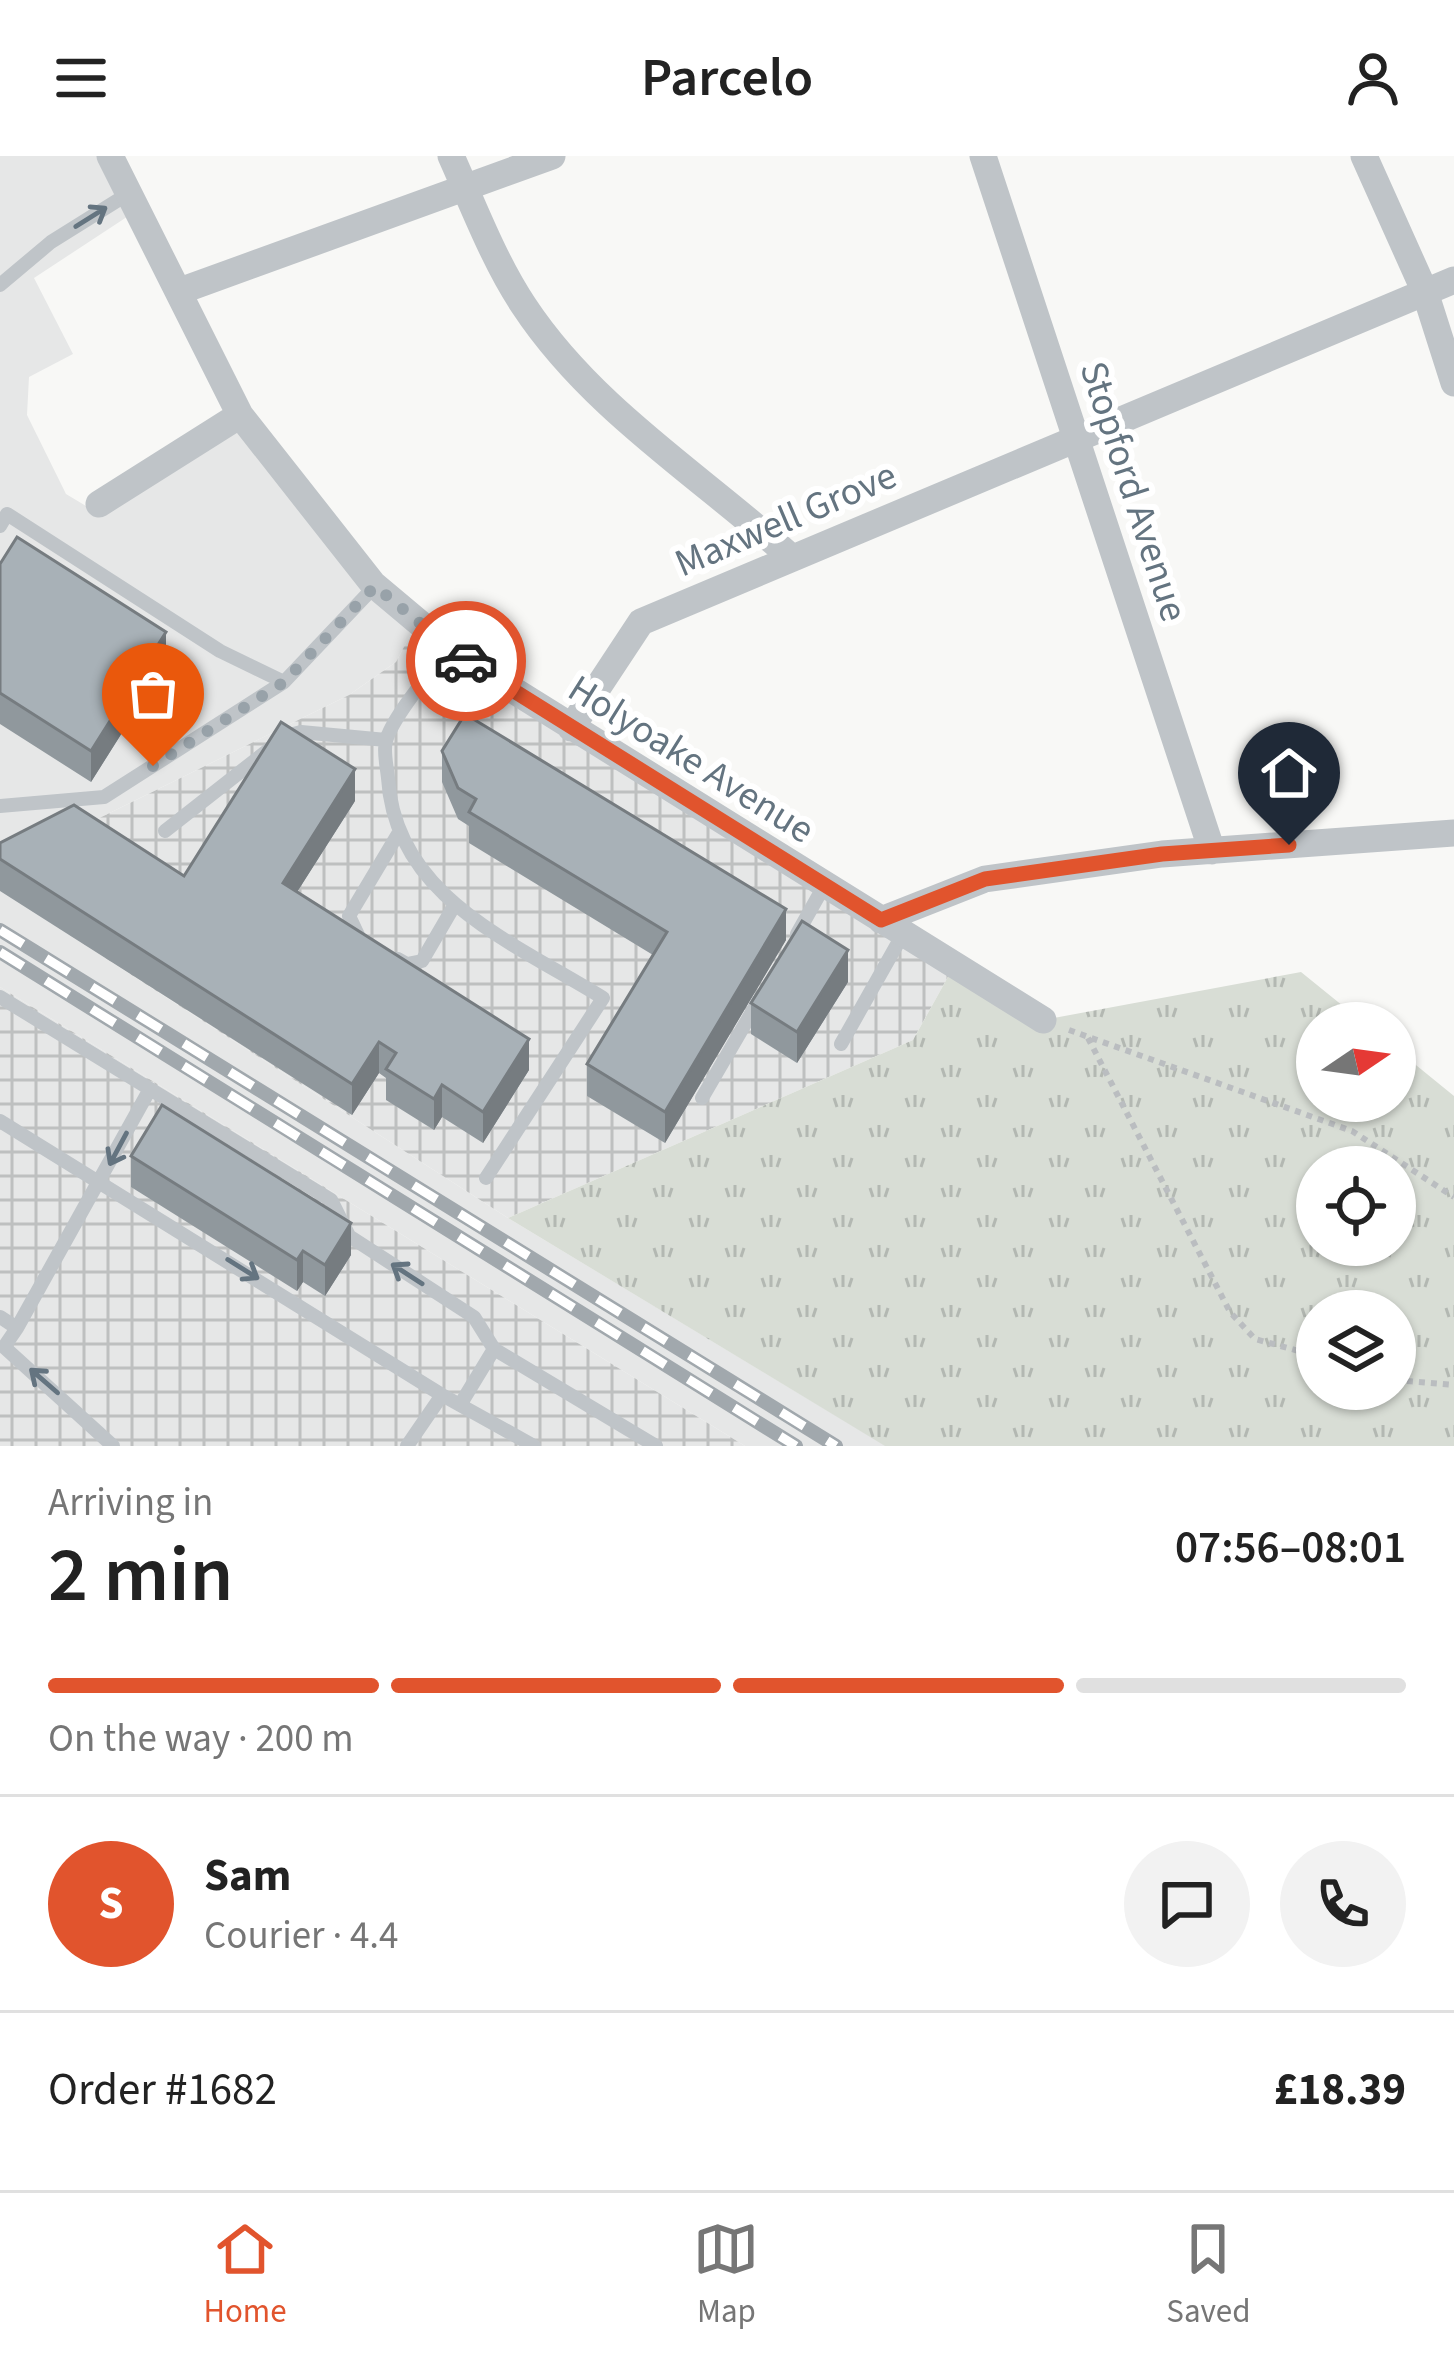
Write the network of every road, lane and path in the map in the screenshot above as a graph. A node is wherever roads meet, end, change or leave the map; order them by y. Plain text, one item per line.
1 (110, 156) edge
2 (451, 156) edge
3 (552, 156) edge
4 (983, 156) edge
5 (1364, 156) edge
6 (464, 185) junction
7 (131, 192) junction
8 (1454, 280) edge
9 (0, 285) edge
10 (181, 290) junction
11 (1424, 292) junction
12 (1454, 382) edge
13 (240, 415) junction
14 (1077, 439) junction
15 (100, 503) dead end
16 (0, 526) edge
17 (792, 558) junction
18 (375, 586) junction
19 (448, 648) junction
20 (284, 682) junction
21 (572, 728) junction
22 (386, 740) junction
23 (0, 806) edge
24 (165, 831) dead end
25 (1454, 833) edge
26 (398, 834) junction
27 (1212, 851) junction
28 (824, 886) junction
29 (454, 906) junction
30 (892, 927) junction
31 (372, 944) edge
32 (791, 944) edge
33 (390, 954) edge
34 (768, 983) edge
35 (0, 997) edge
36 (1043, 1020) joint
37 (1088, 1037) junction
38 (841, 1043) dead end
39 (150, 1089) junction
40 (702, 1099) dead end
41 (0, 1121) edge
42 (486, 1178) dead end
43 (100, 1184) junction
44 (1454, 1197) edge
45 (0, 1317) edge
46 (16, 1328) junction
47 (494, 1348) junction
48 (1296, 1350) edge
49 (1416, 1382) edge
50 (1454, 1385) edge
51 (442, 1395) junction
52 (460, 1405) junction
53 (112, 1446) edge
54 (407, 1446) edge
55 (534, 1446) edge
56 (656, 1446) edge

1 - 7 street, Holyoake Avenue
2 - 6 street
3 - 6 street
4 - 14 street, Stopford Avenue
5 - 11 street
6 - 10 street
6 - 17 street
9 -> 7 lane
7 - 10 street, Holyoake Avenue
8 - 11 street, Maxwell Grove
10 - 13 street, Holyoake Avenue
11 - 12 street
11 - 14 street, Maxwell Grove
13 - 15 street
13 - 18 street, Holyoake Avenue
14 - 17 street, Maxwell Grove
14 - 27 street, Stopford Avenue
16 - 20 lane
17 - 21 street, Maxwell Grove
18 - 19 street, Holyoake Avenue
18 - 20 lane
19 - 21 street, Holyoake Avenue
19 - 22 lane
20 - 23 lane
21 - 28 street, Holyoake Avenue
22 - 24 lane
22 - 26 lane
25 - 27 street
26 - 29 lane
26 - 31 lane
27 - 30 street
28 - 30 street, Holyoake Avenue
28 - 32 lane
29 - 33 lane
29 - 42 lane
30 - 36 street, Holyoake Avenue
30 - 38 lane
34 - 40 lane
35 - 39 lane
36 - 37 path
37 - 44 path
37 - 48 path
39 -> 43 lane
47 -> 39 lane
41 - 43 lane
43 - 46 lane
43 -> 51 lane
45 - 46 lane
53 -> 46 lane
47 - 52 lane
47 - 56 lane
49 - 50 path
51 - 52 lane
51 - 54 lane
52 - 55 lane

